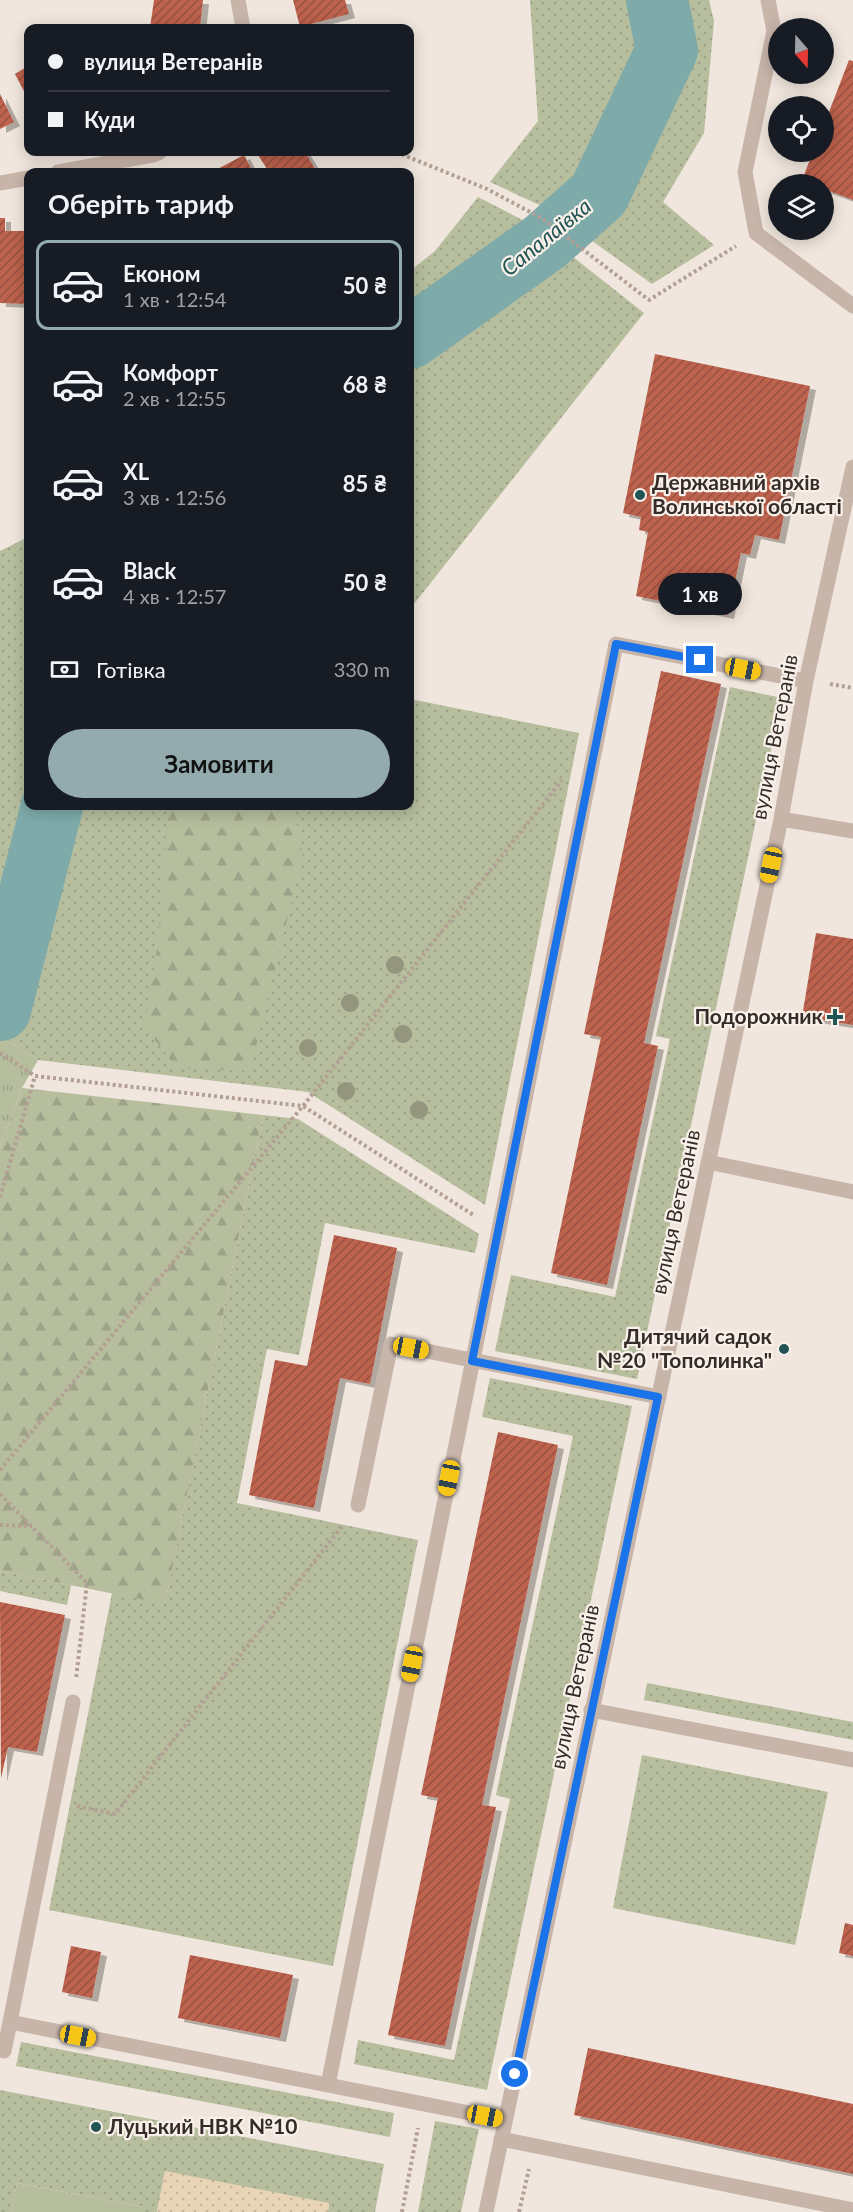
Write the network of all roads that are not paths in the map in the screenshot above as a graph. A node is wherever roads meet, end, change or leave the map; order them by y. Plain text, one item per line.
1 (238, 0) edge
2 (768, 0) edge
3 (242, 24) edge
4 (147, 156) edge
5 (80, 168) edge
6 (24, 179) edge
7 (0, 183) edge
8 (853, 306) edge
9 (853, 467) edge
10 (806, 681) junction
11 (781, 819) junction
12 (853, 831) edge
13 (708, 1162) junction
14 (853, 1192) edge
15 (472, 1361) junction
16 (658, 1397) junction
17 (358, 1505) road end
18 (73, 1702) road end
19 (591, 1710) junction
20 (853, 1760) edge
21 (10, 2022) junction
22 (0, 2050) edge
23 (328, 2085) junction
24 (505, 2120) junction
25 (501, 2139) junction
26 (853, 2210) edge
27 (486, 2212) edge

1 - 3 street
2 - 8 street
4 - 5 street
6 - 7 street
9 - 10 street, вулиця Ветеранів
10 - 11 street, вулиця Ветеранів
10 - 15 street
11 - 12 street
11 - 13 street, вулиця Ветеранів
13 - 14 street
13 - 16 street, вулиця Ветеранів
15 - 16 street
15 - 17 street
15 - 23 street
16 - 19 street, вулиця Ветеранів
18 - 21 street
19 - 20 street
19 - 24 street, вулиця Ветеранів
21 - 22 street
21 - 23 street
23 - 24 street
24 - 25 street, вулиця Ветеранів
25 - 26 street
25 - 27 street, вулиця Ветеранів

